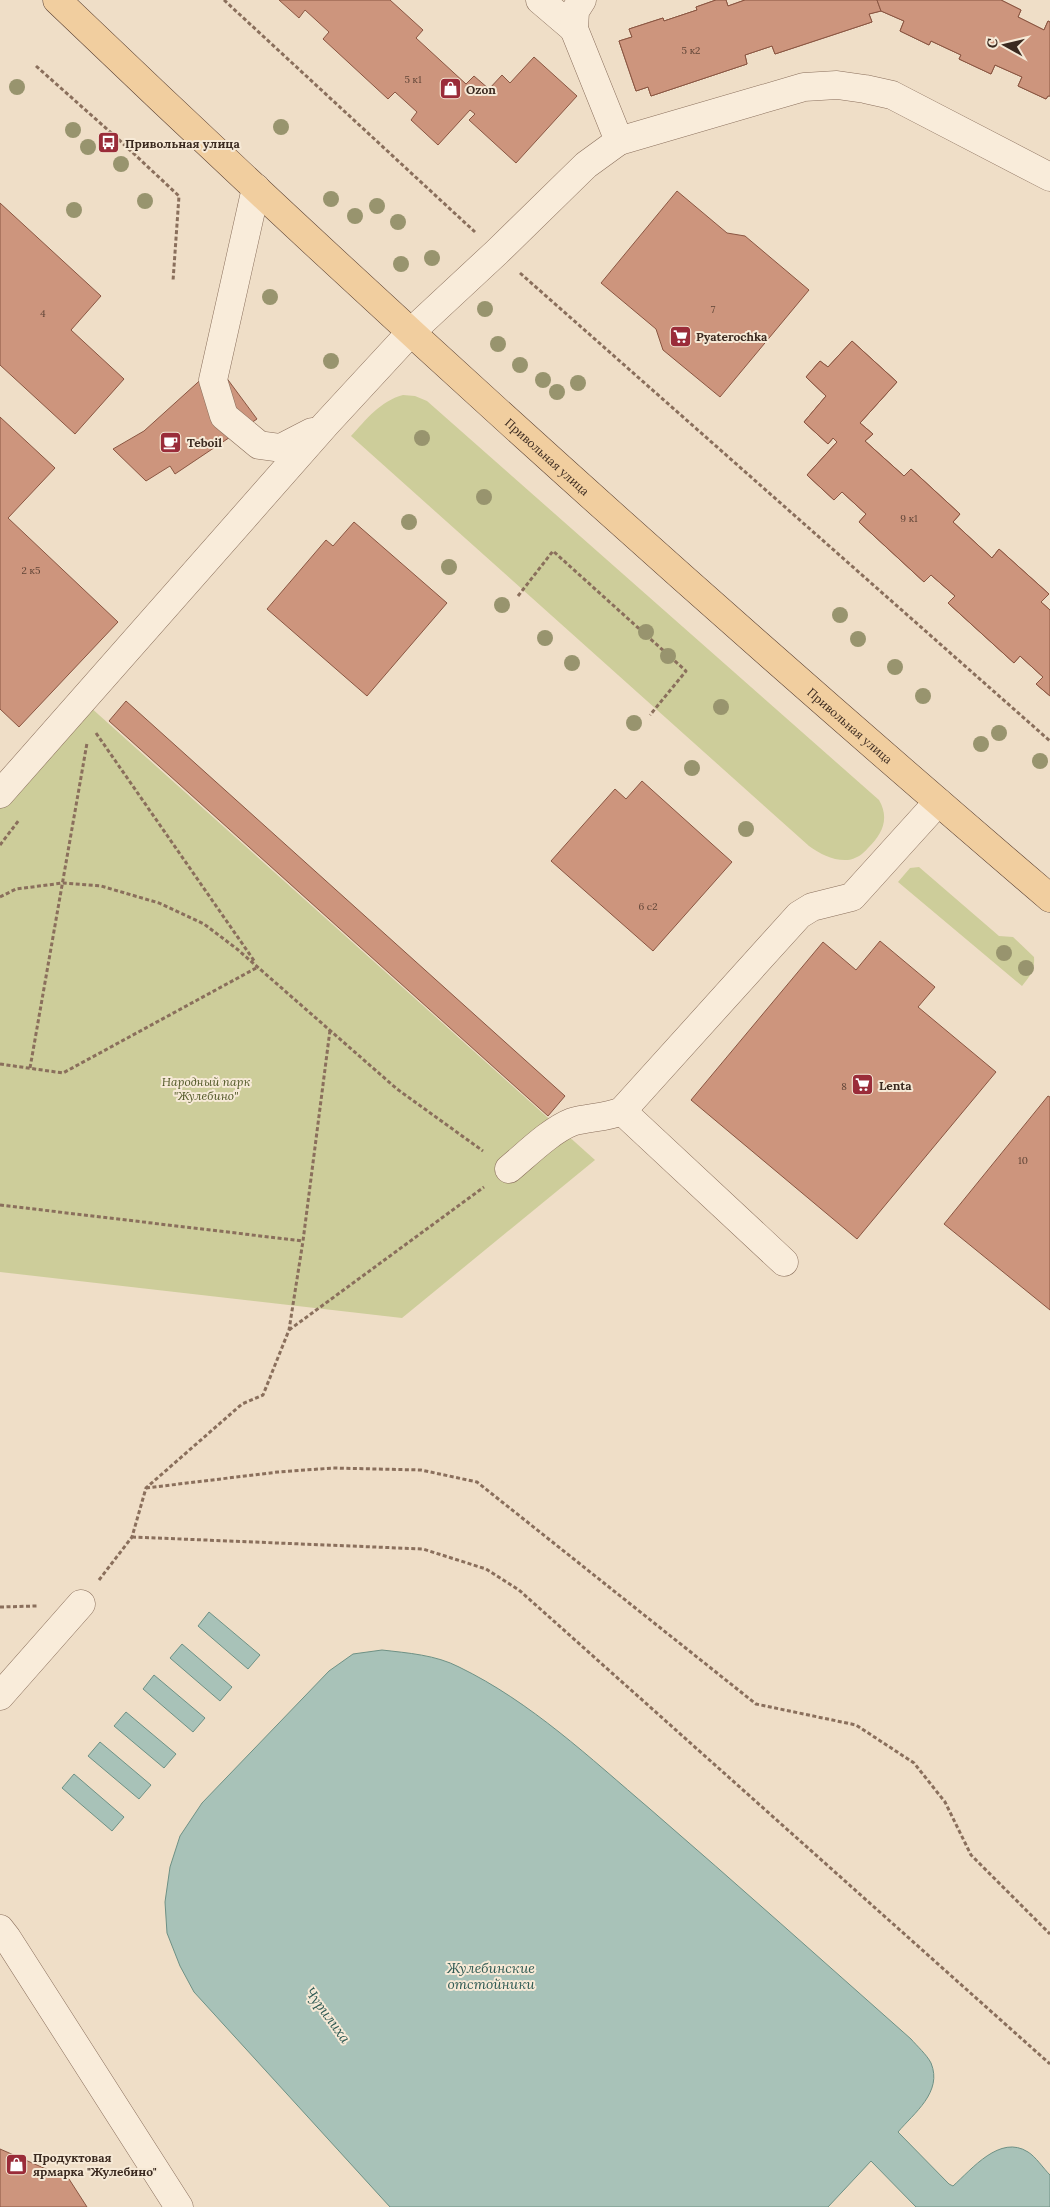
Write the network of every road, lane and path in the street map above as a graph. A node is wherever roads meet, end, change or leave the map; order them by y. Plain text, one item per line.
1 (57, 0) edge
2 (224, 0) edge
3 (540, 0) edge
4 (582, 0) edge
5 (574, 29) junction
6 (36, 66) dead end
7 (619, 141) junction
8 (1050, 177) edge
9 (256, 188) junction
10 (497, 252) junction
11 (173, 281) dead end
12 (411, 332) junction
13 (326, 424) junction
14 (518, 596) dead end
15 (650, 715) dead end
16 (90, 725) dead end
17 (89, 734) dead end
18 (1050, 741) edge
19 (0, 794) edge
20 (938, 802) junction
21 (63, 883) junction
22 (0, 897) edge
23 (1050, 898) edge
24 (259, 968) junction
25 (330, 1030) junction
26 (0, 1064) edge
27 (30, 1068) junction
28 (622, 1111) junction
29 (509, 1169) junction
30 (0, 1205) edge
31 (303, 1241) junction
32 (784, 1262) dead end
33 (289, 1330) junction
34 (146, 1488) junction
35 (132, 1537) junction
36 (81, 1604) joint
37 (0, 1696) edge
38 (0, 1929) edge
39 (1050, 1934) edge
40 (1050, 2064) edge
41 (179, 2207) edge

1 - 9 main road, Привольная улица
2 - 10 path
3 - 5 lane
4 - 5 lane
5 - 7 lane
6 - 11 path
7 - 8 lane
7 - 10 lane
9 - 12 main road, Привольная улица
9 - 13 lane
10 - 12 lane
10 - 18 path
12 - 13 lane
12 - 20 main road, Привольная улица
13 - 19 lane
14 - 15 path
16 - 24 path
17 - 21 path
20 - 23 main road, Привольная улица
20 - 28 lane
21 - 22 path
21 - 24 path
21 - 27 path
24 - 25 path
24 - 27 path
25 - 29 path
25 - 31 path
26 - 27 path
28 - 29 lane
28 - 32 lane
29 - 33 path
30 - 31 path
31 - 33 path
33 - 34 path
34 - 35 path
34 - 39 path
35 - 36 path
35 - 40 path
36 - 37 lane
38 - 41 lane

